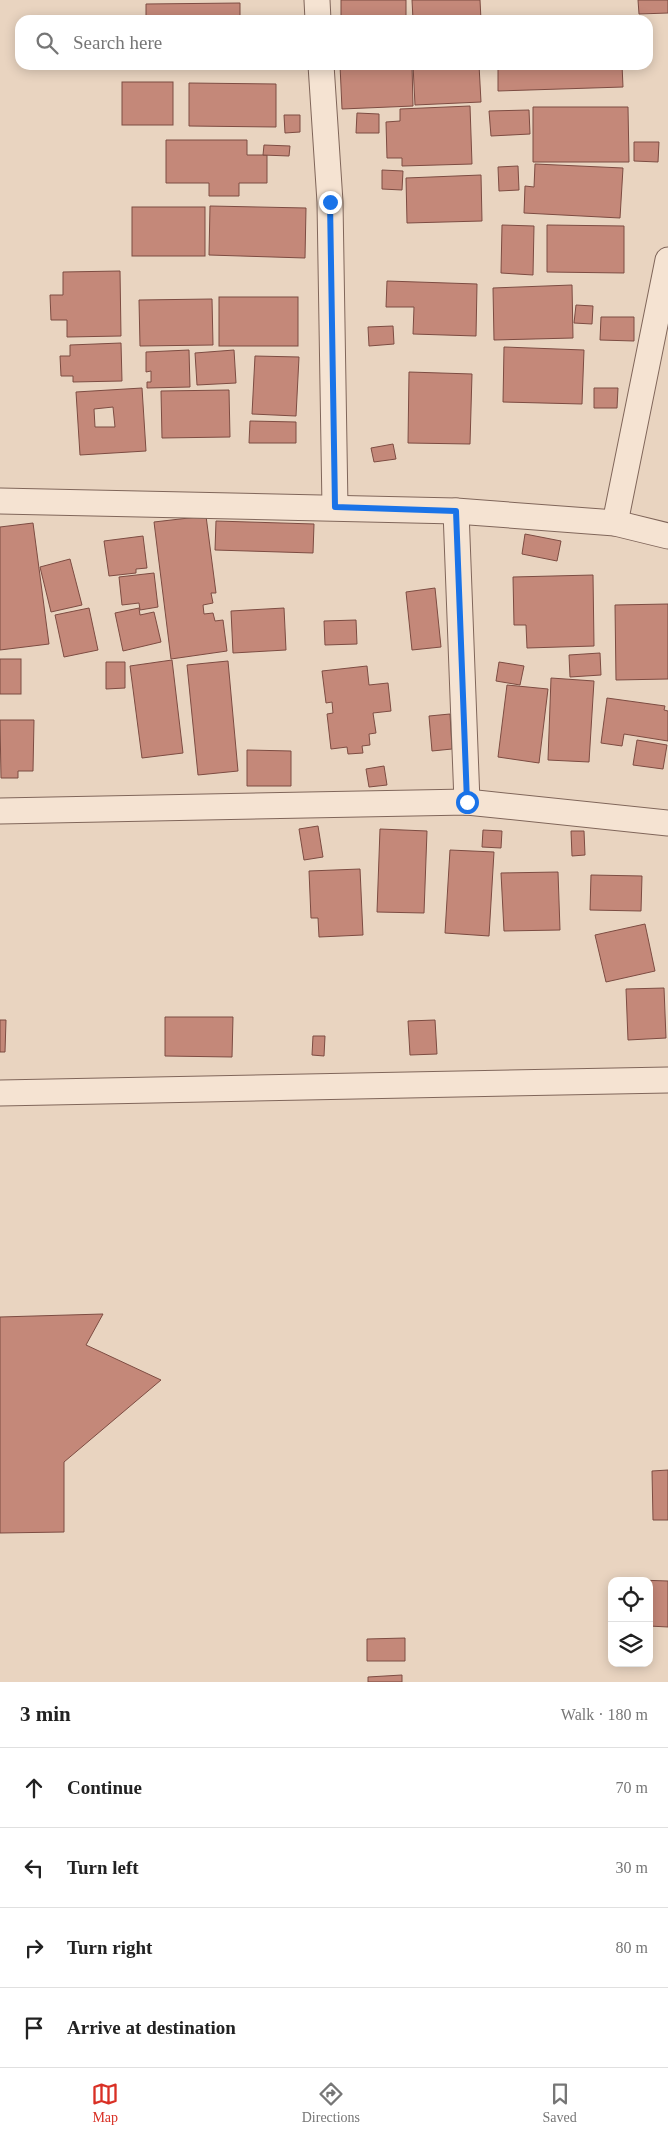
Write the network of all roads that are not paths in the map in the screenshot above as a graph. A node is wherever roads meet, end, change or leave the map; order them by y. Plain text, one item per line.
1 (317, 0) edge
2 (318, 15) edge
3 (321, 70) edge
4 (668, 260) edge
5 (0, 501) edge
6 (335, 507) junction
7 (456, 511) junction
8 (615, 523) junction
9 (668, 536) edge
10 (467, 802) junction
11 (0, 811) edge
12 (668, 823) edge
13 (668, 1080) edge
14 (0, 1093) edge

1 - 2 street
3 - 6 street
4 - 8 street
5 - 6 street
6 - 7 street
7 - 8 street
7 - 10 street
8 - 9 street
10 - 11 street
10 - 12 street
13 - 14 street

